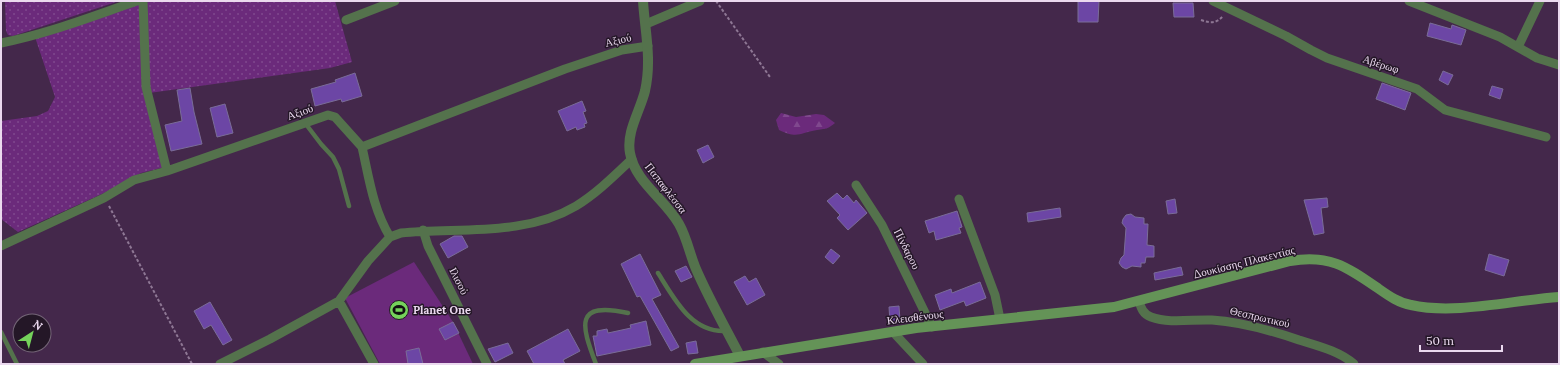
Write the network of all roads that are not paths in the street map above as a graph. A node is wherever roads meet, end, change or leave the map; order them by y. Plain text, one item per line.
1 (137, 1) edge
2 (143, 1) edge
3 (395, 1) edge
4 (643, 1) edge
5 (700, 1) edge
6 (1213, 1) edge
7 (1409, 1) edge
8 (1542, 2) edge
9 (346, 20) dead end
10 (646, 24) junction
11 (1, 43) edge
12 (648, 46) junction
13 (1518, 47) junction
14 (1559, 65) edge
15 (305, 123) junction
16 (1546, 137) dead end
17 (362, 147) junction
18 (632, 159) junction
19 (166, 171) junction
20 (856, 185) dead end
21 (958, 199) dead end
22 (349, 206) dead end
23 (423, 230) junction
24 (390, 236) junction
25 (1, 244) edge
26 (658, 273) dead end
27 (1559, 297) edge
28 (339, 301) junction
29 (1139, 301) junction
30 (628, 313) dead end
31 (1000, 319) junction
32 (932, 327) junction
33 (726, 331) junction
34 (1, 332) edge
35 (893, 332) junction
36 (763, 352) junction
37 (740, 356) junction
38 (16, 364) edge
39 (220, 364) edge
40 (374, 364) edge
41 (487, 364) edge
42 (596, 364) edge
43 (695, 364) edge
44 (779, 364) edge
45 (923, 364) edge
46 (1354, 364) edge

1 - 11 street
2 - 19 street
3 - 9 street
4 - 10 street, Παπαφλέσσα
5 - 10 street
6 - 16 street, Αβέρωφ
7 - 13 street
8 - 13 street
10 - 12 street, Παπαφλέσσα
12 - 17 street, Αξιού
12 - 18 street, Παπαφλέσσα
13 - 14 street
15 - 17 street, Αξιού
15 - 19 street, Αξιού
15 - 22 lane
17 - 24 street
18 - 23 street
18 - 33 street, Παπαφλέσσα
19 - 25 street, Αξιού
20 - 32 street, Πίνδαρου
21 - 31 street
23 - 24 street
23 - 41 street, Ιλισού
24 - 28 street
26 - 33 lane
27 - 29 main road, Δουκίσσης Πλακεντίας
28 - 39 street
28 - 40 street
29 - 31 main road, Κλεισθένους
29 - 46 street, Θεσπρωτικού
30 - 42 lane
31 - 32 main road, Κλεισθένους
32 - 35 main road, Κλεισθένους
33 - 37 street, Παπαφλέσσα
34 - 38 lane
35 - 36 main road, Κλεισθένους
35 - 45 street
36 - 37 main road, Κλεισθένους
36 - 44 street
37 - 43 main road, Κλεισθένους

